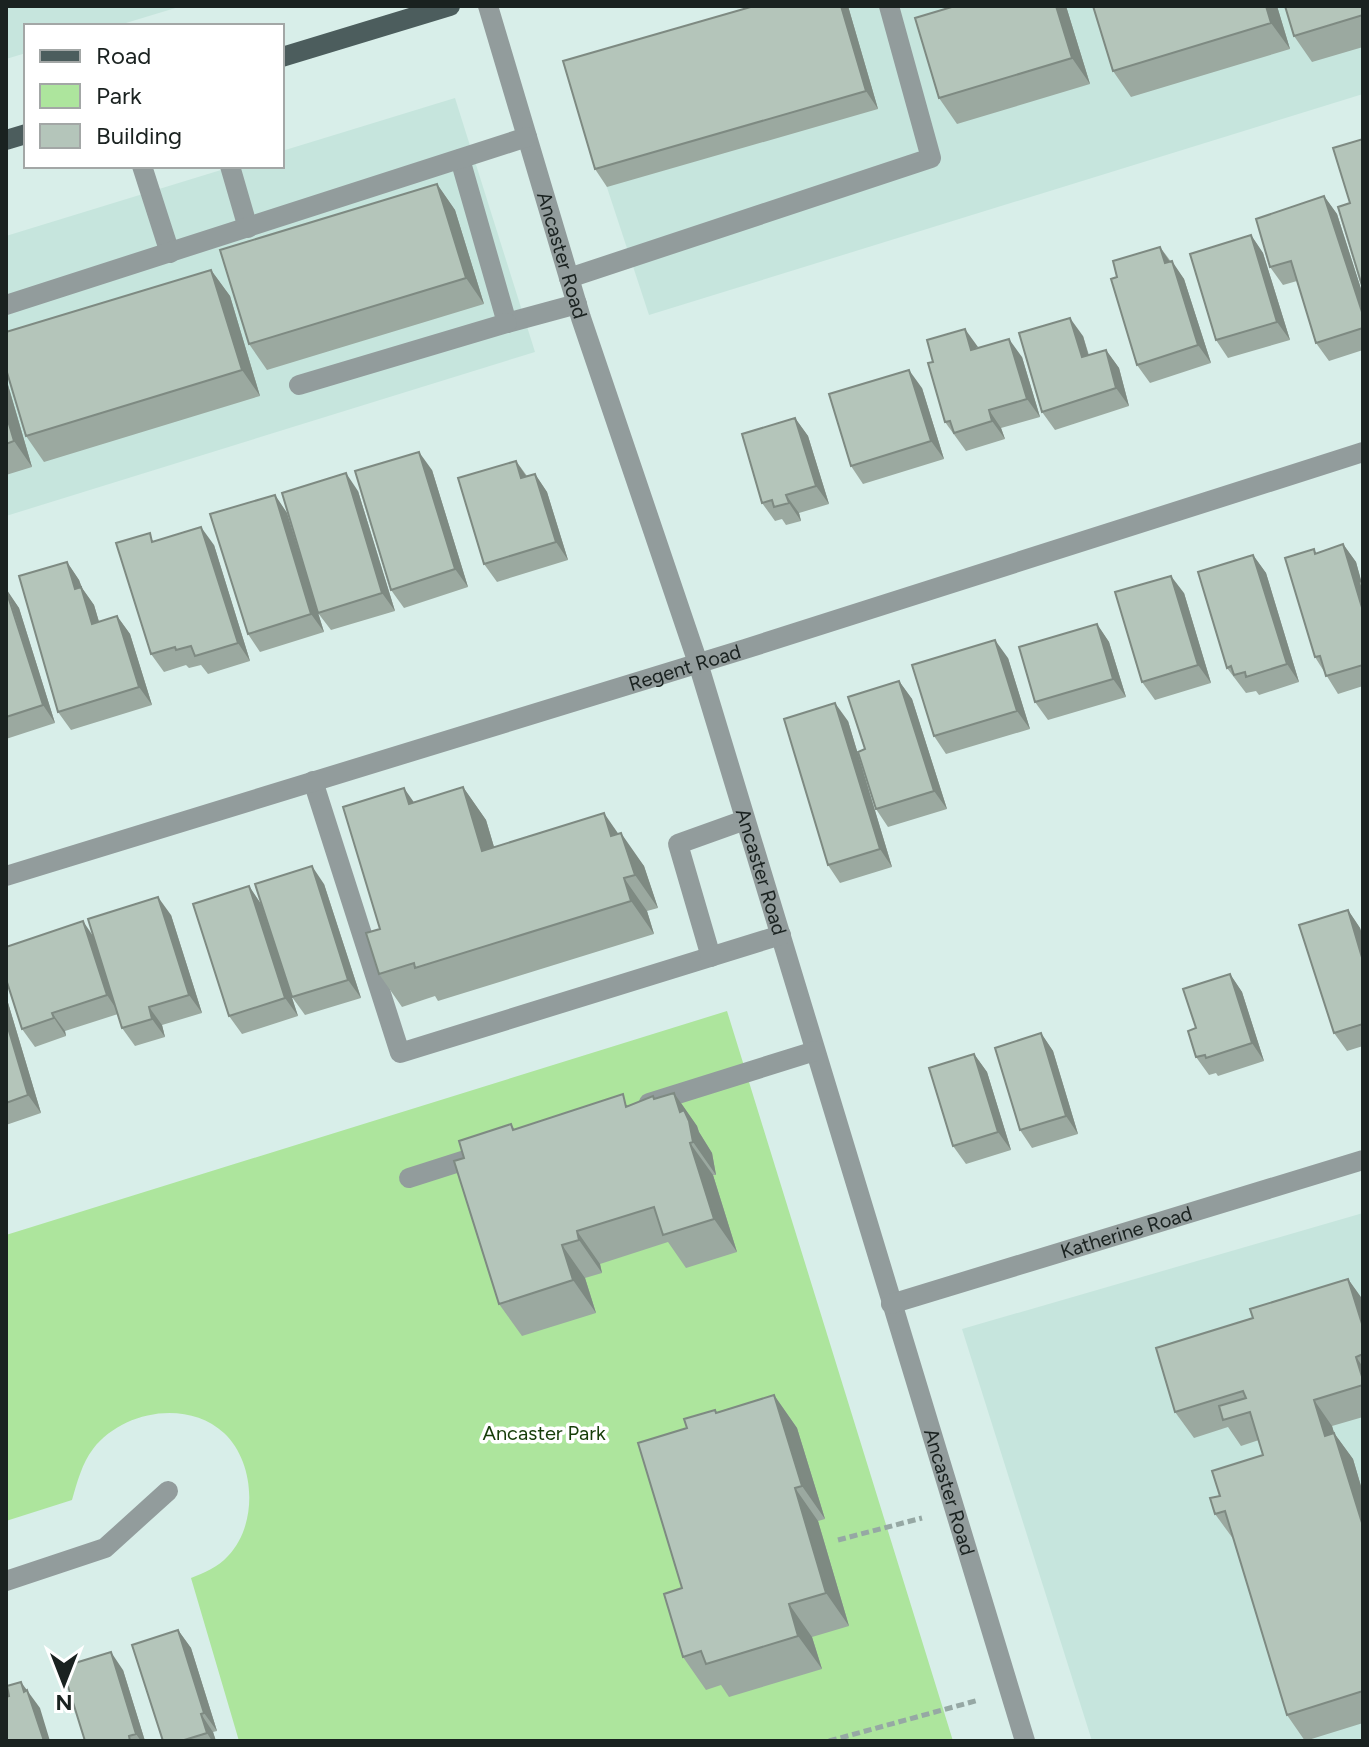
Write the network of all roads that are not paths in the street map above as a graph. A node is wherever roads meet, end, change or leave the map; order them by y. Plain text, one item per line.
1 (450, 6) edge
2 (488, 6) edge
3 (889, 6) edge
4 (284, 56) edge
5 (527, 137) junction
6 (460, 159) junction
7 (143, 168) edge
8 (231, 168) edge
9 (248, 228) junction
10 (170, 253) junction
11 (569, 278) junction
12 (577, 304) junction
13 (6, 305) edge
14 (507, 323) junction
15 (299, 385) dead end
16 (1363, 452) edge
17 (698, 663) junction
18 (313, 781) junction
19 (745, 820) junction
20 (6, 876) edge
21 (781, 935) junction
22 (711, 957) junction
23 (815, 1051) junction
24 (629, 1109) edge
25 (497, 1150) edge
26 (1363, 1160) edge
27 (409, 1178) dead end
28 (891, 1304) junction
29 (168, 1491) dead end
30 (6, 1581) edge
31 (1025, 1741) edge

1 - 4 main road
2 - 5 street, Ancaster Road
3 - 11 street
5 - 6 street
5 - 11 street, Ancaster Road
6 - 9 street
6 - 14 street
7 - 10 street
8 - 9 street
9 - 10 street
10 - 13 street
11 - 12 street, Ancaster Road
12 - 14 street
12 - 17 street, Ancaster Road
14 - 15 street
16 - 17 street, Regent Road
17 - 18 street, Regent Road
17 - 19 street, Ancaster Road
18 - 20 street, Regent Road
18 - 22 street
19 - 21 street, Ancaster Road
19 - 22 street
21 - 22 street
21 - 23 street, Ancaster Road
23 - 24 street
23 - 28 street, Ancaster Road
25 - 27 street
26 - 28 street, Katherine Road
28 - 31 street, Ancaster Road
29 - 30 street

